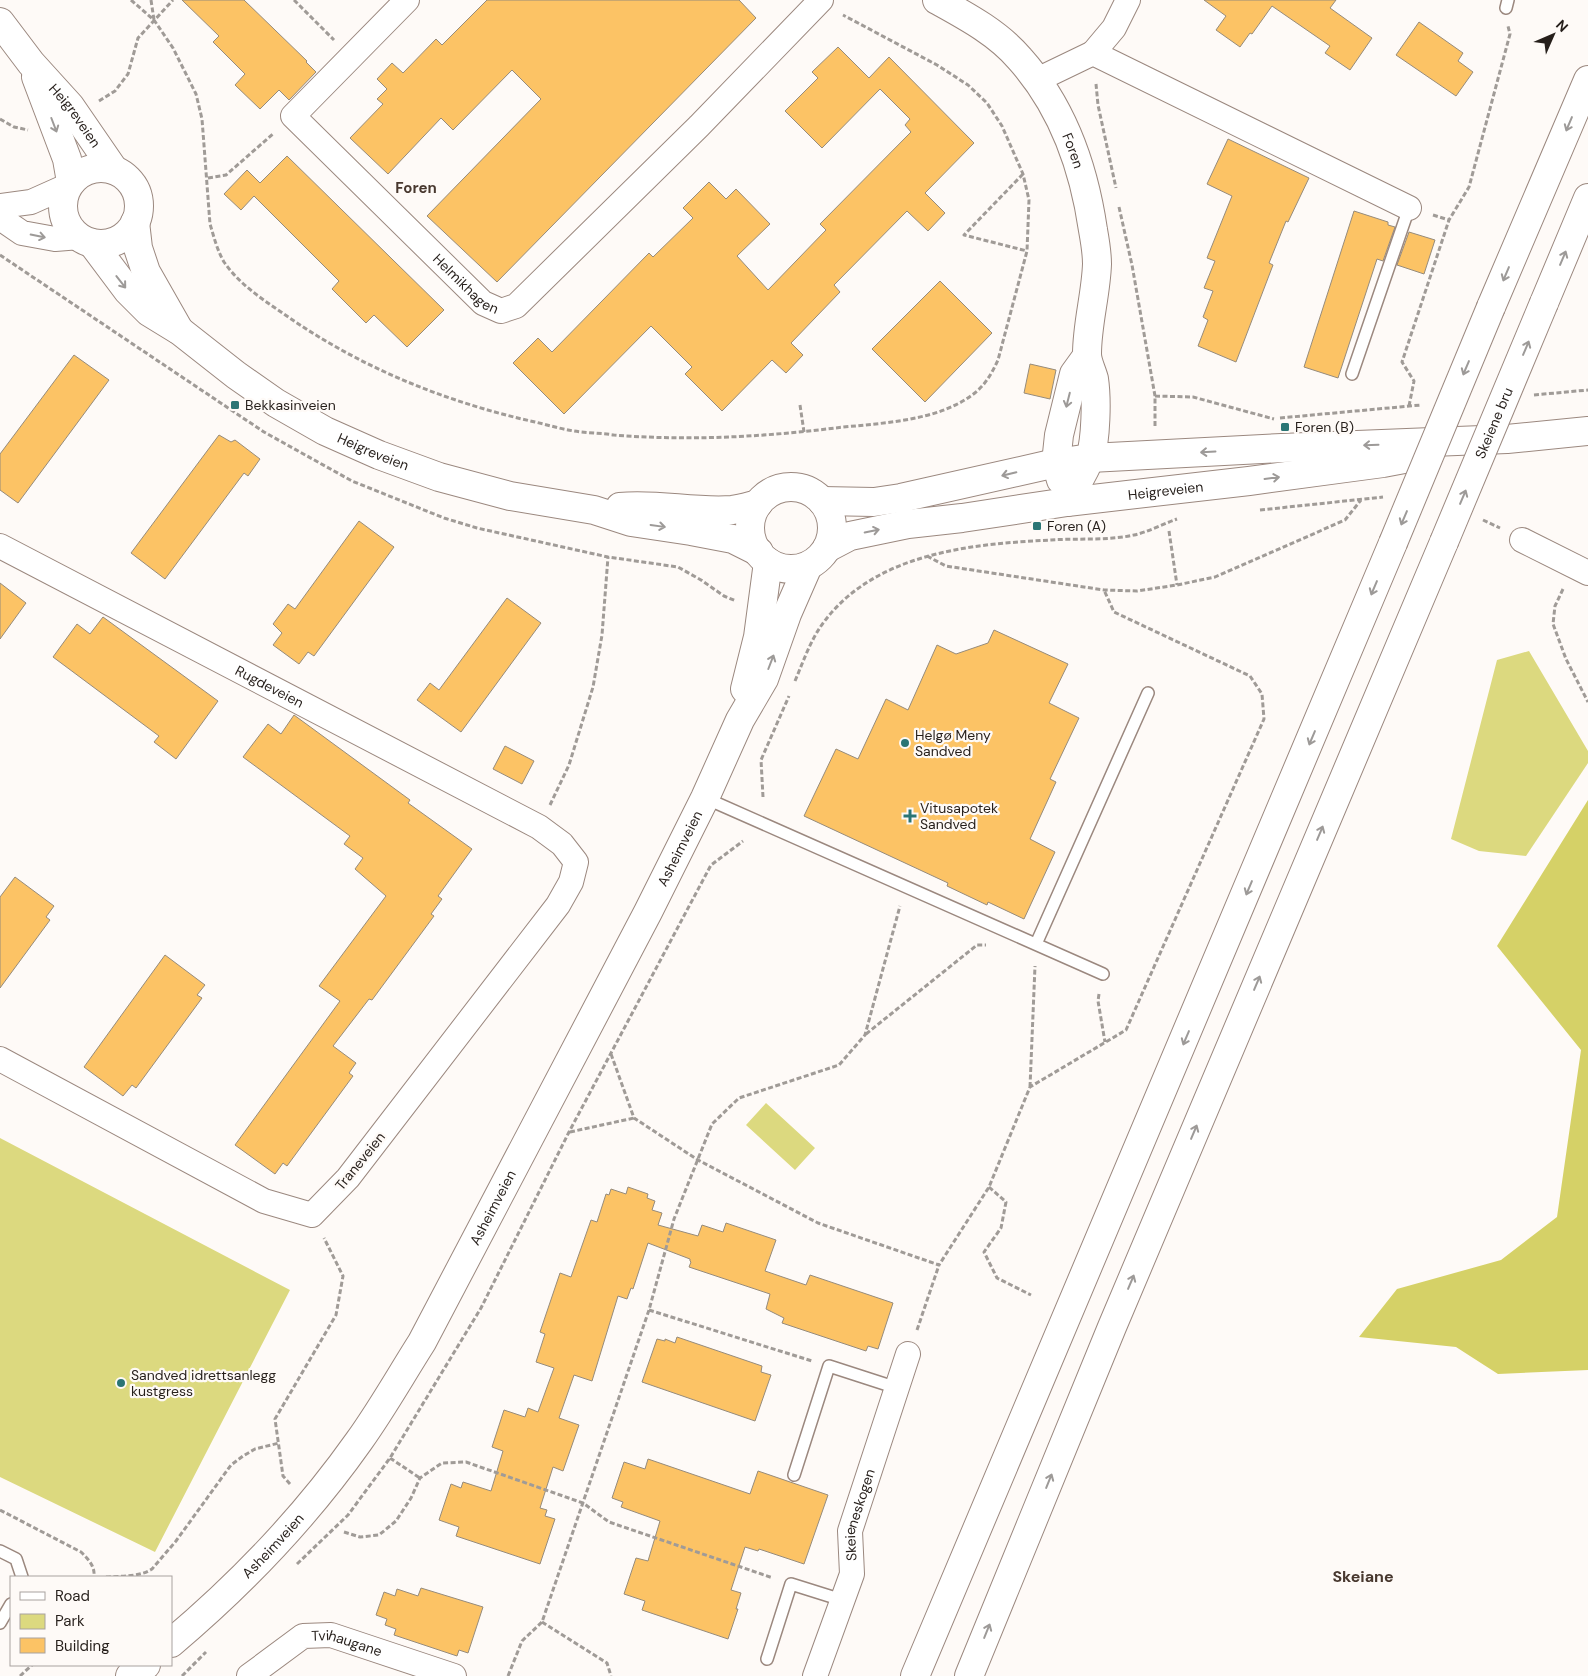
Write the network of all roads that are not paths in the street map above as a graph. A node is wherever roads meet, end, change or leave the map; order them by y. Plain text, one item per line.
1 (407, 0) edge
2 (937, 0) edge
3 (1128, 0) edge
4 (820, 1) edge
5 (0, 22) edge
6 (1093, 53) junction
7 (31, 64) junction
8 (1037, 80) junction
9 (1588, 80) edge
10 (114, 170) junction
11 (70, 183) junction
12 (1588, 198) edge
13 (0, 206) edge
14 (1409, 208) joint
15 (0, 218) edge
16 (135, 222) junction
17 (86, 240) junction
18 (180, 331) junction
19 (1086, 356) junction
20 (1352, 374) dead end
21 (1588, 431) edge
22 (1507, 439) junction
23 (1090, 458) junction
24 (1056, 463) junction
25 (822, 501) junction
26 (1067, 502) junction
27 (758, 504) junction
28 (594, 510) junction
29 (1522, 540) road end
30 (0, 546) edge
31 (763, 557) junction
32 (817, 557) junction
33 (1582, 570) edge
34 (1148, 693) dead end
35 (740, 720) junction
36 (705, 798) junction
37 (539, 827) joint
38 (1036, 944) junction
39 (1103, 974) road end
40 (0, 1059) edge
41 (908, 1354) road end
42 (897, 1388) junction
43 (794, 1475) dead end
44 (0, 1551) edge
45 (22, 1576) edge
46 (842, 1600) junction
47 (10, 1606) edge
48 (0, 1623) edge
49 (172, 1642) edge
50 (767, 1659) dead end
51 (145, 1666) edge
52 (130, 1676) edge
53 (249, 1676) edge
54 (454, 1676) edge
55 (815, 1676) edge
56 (915, 1676) edge
57 (969, 1676) edge

1 - 4 street, Helmikhagen
2 - 8 main road, Foren
3 - 6 street
5 - 7 main road, Heigreveien
6 - 8 street
6 - 14 street
7 - 10 main road, Heigreveien
7 -> 11 main road, Heigreveien
8 - 19 main road, Foren
9 -> 56 main road, bridge
10 - 11 main road, Heigreveien
10 - 16 main road, Heigreveien
11 - 13 street
11 - 17 main road, Heigreveien
57 -> 12 main road, Skeiene bru, bridge
14 - 20 lane
15 -> 17 street
16 - 17 main road
16 - 18 main road, Heigreveien
17 -> 18 main road, Heigreveien
18 - 28 main road, Heigreveien
19 - 23 main road, Foren
19 -> 24 main road, Foren
21 - 22 main road, Heigreveien
22 -> 23 main road, Heigreveien
26 -> 22 main road, Heigreveien
23 - 24 main road, Heigreveien
23 - 26 main road, Foren
24 -> 25 main road, Heigreveien
24 - 26 main road, Foren
25 - 27 main road
25 - 32 main road
32 -> 26 main road, Heigreveien
27 - 28 main road, Heigreveien
27 - 31 main road
28 -> 31 main road, Heigreveien
29 - 33 street
30 - 37 street, Rugdeveien
31 - 32 main road
31 - 35 main road, Asheimveien
35 -> 32 main road, Asheimveien
34 - 38 lane
35 - 36 main road, Asheimveien
36 - 38 lane
36 - 49 main road, Asheimveien
37 - 40 street, Traneveien
38 - 39 lane
41 - 42 street, Skeieneskogen
42 - 43 lane
42 - 46 street, Skeieneskogen
44 - 45 lane
46 - 50 lane
46 - 55 street, Skeieneskogen
47 - 48 lane
51 - 52 main road
53 - 54 street, Tvihaugane

